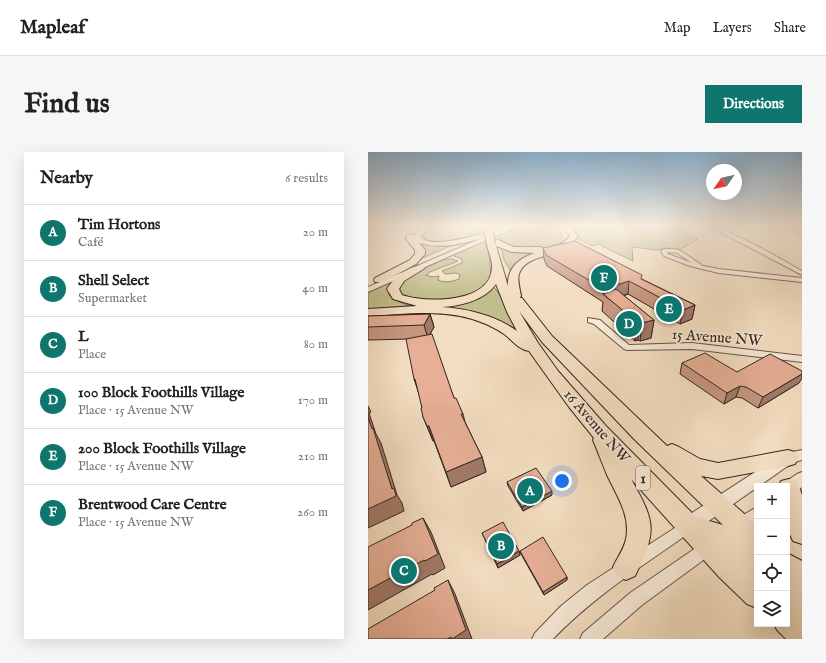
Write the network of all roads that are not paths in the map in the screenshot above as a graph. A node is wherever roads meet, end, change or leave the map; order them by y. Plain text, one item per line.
1 (420, 250) edge
2 (445, 250) edge
3 (460, 250) edge
4 (494, 250) edge
5 (496, 250) edge
6 (512, 250) edge
7 (539, 250) edge
8 (551, 250) edge
9 (758, 250) edge
10 (701, 267) junction
11 (420, 268) junction
12 (496, 271) junction
13 (802, 273) edge
14 (380, 280) junction
15 (802, 280) edge
16 (368, 284) edge
17 (368, 290) edge
18 (514, 296) junction
19 (368, 313) edge
20 (591, 320) dead end
21 (538, 354) junction
22 (802, 359) edge
23 (599, 431) junction
24 (641, 434) junction
25 (795, 457) edge
26 (793, 485) edge
27 (718, 506) junction
28 (687, 526) junction
29 (737, 533) edge
30 (802, 533) edge
31 (754, 561) edge
32 (626, 567) junction
33 (790, 568) edge
34 (802, 578) edge
35 (756, 591) edge
36 (790, 593) edge
37 (802, 603) edge
38 (790, 623) edge
39 (802, 633) edge
40 (541, 639) edge
41 (589, 639) edge

1 - 14 highway
2 - 14 street
3 - 11 street
4 - 12 highway, 16 Avenue NW / 1
5 - 18 highway, 16 Avenue NW / 1
6 - 7 highway
8 - 18 highway
9 - 13 street
10 - 10 street
10 - 15 street
11 - 12 highway
11 - 17 street
12 - 21 highway, 16 Avenue NW / 1
14 - 16 street
18 - 24 highway, 16 Avenue NW / 1
19 - 21 highway
20 - 22 street, 15 Avenue NW
21 - 23 highway, 16 Avenue NW / 1
23 - 28 highway, 16 Avenue NW / 1
23 - 32 highway
24 - 25 highway
24 - 27 highway, 16 Avenue NW / 1
25 - 27 street
26 - 30 highway
27 - 28 street
27 - 29 highway, 16 Avenue NW / 1
28 - 29 highway, 16 Avenue NW / 1
28 - 32 street
29 - 31 highway
29 - 35 highway, 16 Avenue NW / 1
29 - 41 street
32 - 40 street
33 - 34 highway
36 - 37 highway
38 - 39 highway

